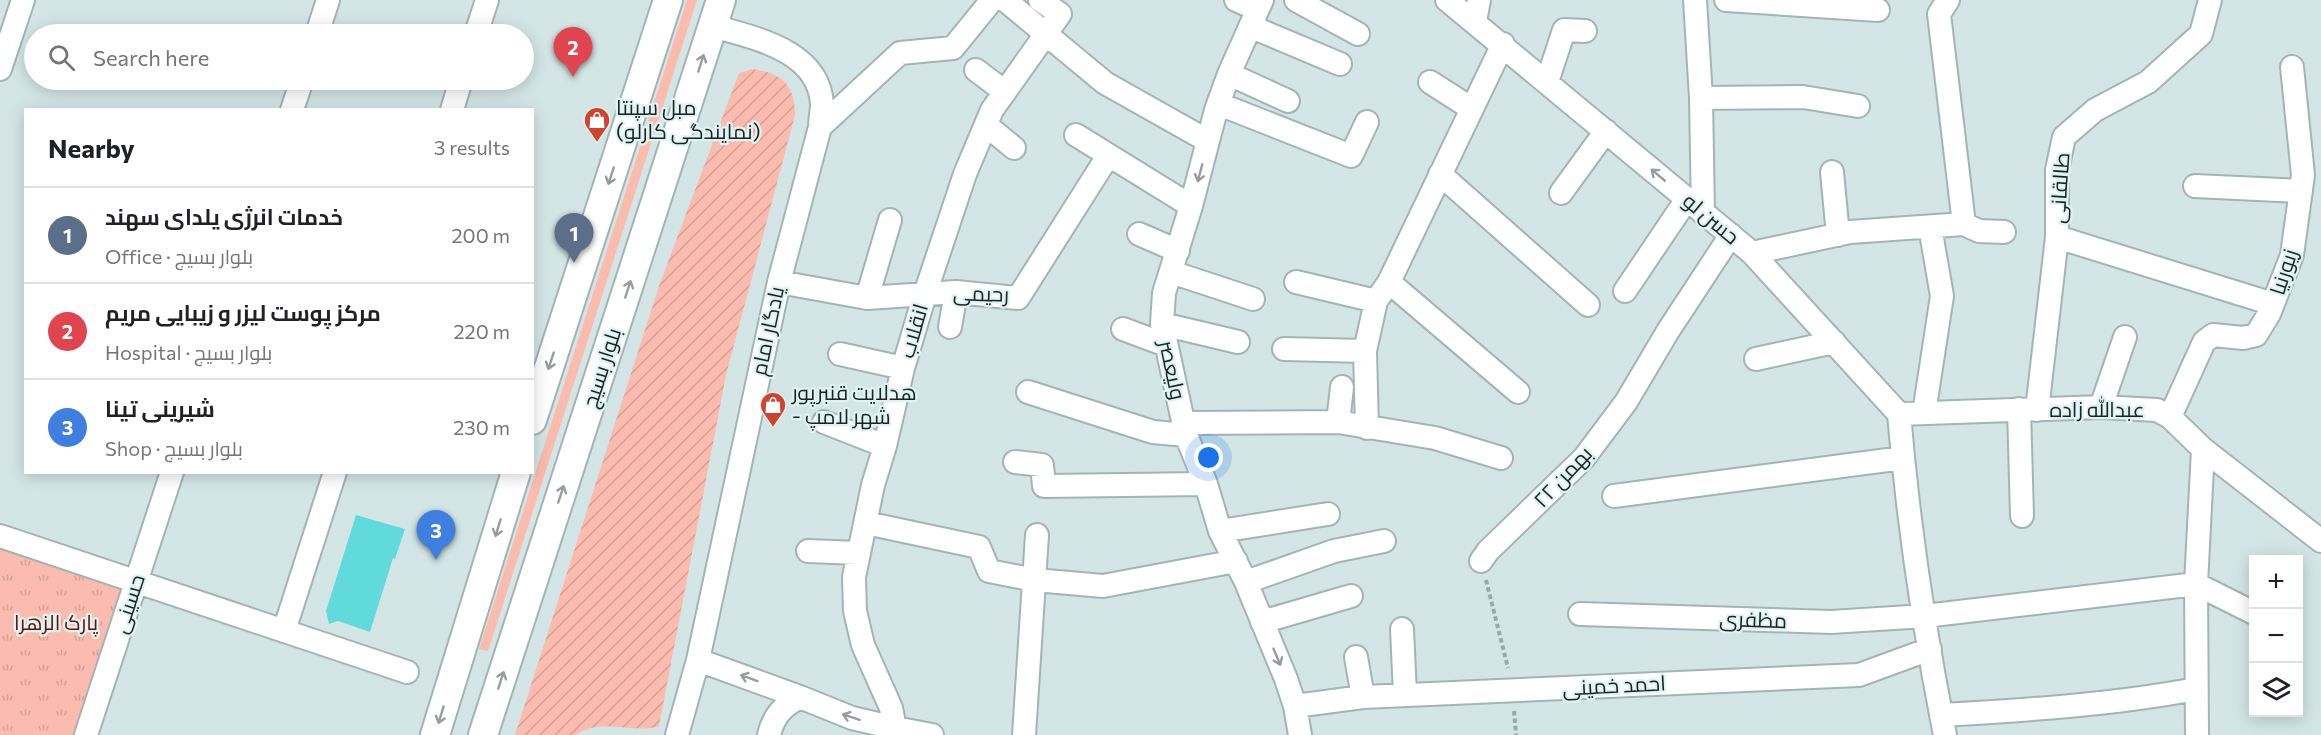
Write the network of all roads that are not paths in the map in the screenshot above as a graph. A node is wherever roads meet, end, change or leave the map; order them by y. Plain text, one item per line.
1 (23, 0) edge
2 (328, 0) edge
3 (487, 0) edge
4 (668, 0) edge
5 (992, 0) edge
6 (1005, 0) edge
7 (1040, 0) edge
8 (1236, 0) edge
9 (1296, 0) edge
10 (1447, 0) edge
11 (1695, 0) edge
12 (1726, 0) edge
13 (1948, 0) edge
14 (2210, 0) edge
15 (1477, 10) edge
16 (1878, 10) dead end
17 (1257, 12) edge
18 (717, 13) edge
19 (320, 24) edge
20 (479, 24) edge
21 (1585, 31) dead end
22 (1045, 33) junction
23 (1358, 34) dead end
24 (1503, 44) junction
25 (1340, 64) dead end
26 (2292, 67) dead end
27 (0, 69) edge
28 (976, 70) dead end
29 (1229, 75) junction
30 (1431, 82) dead end
31 (1547, 82) junction
32 (299, 90) edge
33 (458, 90) edge
34 (1005, 92) junction
35 (1701, 98) junction
36 (1288, 101) dead end
37 (1219, 104) junction
38 (1858, 106) dead end
39 (293, 108) edge
40 (453, 108) edge
41 (1472, 109) junction
42 (1367, 122) dead end
43 (986, 124) junction
44 (820, 127) junction
45 (1606, 131) junction
46 (1076, 135) dead end
47 (1208, 141) junction
48 (1014, 148) dead end
49 (1108, 156) junction
50 (1832, 172) dead end
51 (1440, 174) junction
52 (2195, 186) dead end
53 (2301, 190) junction
54 (1561, 193) dead end
55 (1191, 206) junction
56 (1695, 206) junction
57 (890, 220) dead end
58 (1964, 224) junction
59 (1930, 227) junction
60 (2004, 232) dead end
61 (1139, 234) dead end
62 (1838, 235) junction
63 (1731, 236) junction
64 (2057, 237) junction
65 (1752, 253) junction
66 (1174, 262) junction
67 (779, 282) junction
68 (1296, 282) dead end
69 (1389, 282) junction
70 (1624, 291) dead end
71 (956, 292) junction
72 (925, 294) junction
73 (867, 298) junction
74 (1253, 299) dead end
75 (1376, 301) junction
76 (2273, 304) junction
77 (1588, 305) dead end
78 (950, 327) dead end
79 (1123, 329) dead end
80 (1164, 334) junction
81 (2126, 338) dead end
82 (1238, 342) dead end
83 (1834, 342) junction
84 (1284, 349) dead end
85 (1365, 351) junction
86 (840, 354) dead end
87 (1756, 359) dead end
88 (903, 368) junction
89 (1342, 387) dead end
90 (1028, 392) dead end
91 (1518, 392) dead end
92 (2101, 408) junction
93 (2028, 409) junction
94 (1924, 413) junction
95 (534, 414) edge
96 (1899, 414) junction
97 (2170, 417) junction
98 (824, 422) dead end
99 (1338, 422) junction
100 (1367, 428) junction
101 (1185, 429) junction
102 (885, 446) junction
103 (2203, 449) junction
104 (1501, 458) dead end
105 (1903, 458) junction
106 (1015, 462) dead end
107 (171, 474) edge
108 (334, 474) edge
109 (515, 474) edge
110 (1206, 484) junction
111 (1614, 496) dead end
112 (1328, 514) dead end
113 (2022, 516) dead end
114 (866, 523) junction
115 (1220, 531) junction
116 (1037, 535) dead end
117 (0, 536) edge
118 (1384, 541) dead end
119 (2321, 541) edge
120 (808, 551) dead end
121 (858, 553) junction
122 (1236, 561) junction
123 (1481, 561) road end
124 (1035, 580) junction
125 (136, 582) junction
126 (1246, 582) junction
127 (2196, 585) junction
128 (1351, 596) dead end
129 (2249, 611) edge
130 (1580, 614) dead end
131 (1925, 616) junction
132 (1262, 622) junction
133 (1402, 629) dead end
134 (284, 631) junction
135 (1930, 649) junction
136 (1356, 657) dead end
137 (698, 660) junction
138 (407, 672) dead end
139 (2196, 689) junction
140 (1405, 695) junction
141 (800, 697) junction
142 (1363, 697) junction
143 (1295, 706) junction
144 (1943, 725) edge
145 (485, 732) edge
146 (901, 732) edge
147 (86, 735) edge
148 (435, 735) edge
149 (677, 735) edge
150 (769, 735) edge
151 (932, 735) edge
152 (1024, 735) edge
153 (1300, 735) edge
154 (2197, 735) edge

1 - 27 street
2 - 19 street
3 - 20 street
4 -> 95 main road
5 - 44 street
6 - 22 street
7 - 22 street, انقلاب
8 - 17 street
9 - 23 street
10 - 15 street, حسن لو
11 - 35 street
12 - 16 street
13 - 58 street
14 - 64 street, طالقانی
15 - 24 street, حسن لو
17 - 25 street
17 - 29 street, ولیعصر
18 - 44 street, یادگار امام
145 -> 18 main road, بلوار بسیج
21 - 31 street
22 - 34 street, انقلاب
22 - 47 street
24 - 31 street, حسن لو
24 - 41 street
26 - 53 street, زیورنیا
28 - 34 street
29 - 36 street
29 - 37 street, ولیعصر
30 - 41 street
31 - 45 street, حسن لو
32 - 39 street
33 - 40 street
34 - 43 street, انقلاب
35 - 38 street
35 - 56 street
37 - 42 street
37 - 47 street, ولیعصر
41 - 51 street
43 - 48 street
43 - 72 street, انقلاب
44 - 67 street, یادگار امام
45 - 54 street
56 -> 45 street, حسن لو
46 - 49 street
47 -> 55 street, ولیعصر
49 - 55 street
49 - 71 street, رحیمی
50 - 62 street
51 - 69 street
51 - 77 street
52 - 53 street
53 - 76 street, زیورنیا
55 - 66 street, ولیعصر
56 - 63 street, حسن لو
56 - 70 street
57 - 73 street
58 - 59 street
58 - 60 street
59 - 62 street
59 - 94 street
61 - 66 street
62 - 65 street
63 - 65 street, حسن لو
63 - 123 street, ۲۲ بهمن
64 - 76 street
64 - 93 street, طالقانی
65 - 83 street, حسن لو
66 - 74 street
66 - 80 street, ولیعصر
67 - 73 street, رحیمی
67 - 137 street, یادگار امام
68 - 75 street
69 - 75 street
69 - 91 street
71 - 72 street, رحیمی
71 - 78 street
72 - 73 street, رحیمی
72 - 88 street, انقلاب
75 - 85 street
76 - 97 street, زیورنیا
79 - 80 street
80 - 82 street
80 - 101 street, ولیعصر
81 - 92 street
83 - 87 street
83 - 96 street, حسن لو
84 - 85 street
85 - 100 street
86 - 88 street
88 - 102 street, انقلاب
89 - 99 street
90 - 101 street
92 - 93 street, عبدالله زاده
92 - 97 street, عبدالله زاده
93 - 94 street, عبدالله زاده
93 - 113 street, طالقانی
94 - 96 street, عبدالله زاده
96 - 105 street
97 - 103 street, عبدالله زاده
98 - 102 street
99 - 100 street
99 - 101 street
100 - 104 street
101 - 110 street, ولیعصر
102 - 114 street, انقلاب
103 - 119 street, عبدالله زاده
103 - 127 street
105 - 111 street
105 - 131 street
106 - 110 street
107 - 125 street, حسینی
108 - 134 street
109 -> 148 main road
110 - 115 street, ولیعصر
112 - 115 street
114 - 121 street, انقلاب
114 - 124 street
115 - 122 street, ولیعصر
116 - 124 street
117 - 125 street
118 - 126 street
120 - 121 street
121 - 146 street, انقلاب
122 - 124 street
122 - 126 street, ولیعصر
124 - 152 street
125 - 134 street
125 - 147 street, حسینی
126 - 132 street, ولیعصر
127 - 129 street
127 - 131 street, مظفری
127 - 139 street
128 - 132 street
130 - 131 street, مظفری
131 - 135 street
132 -> 143 street, ولیعصر
133 - 140 street
134 - 138 street
135 - 140 street, احمد خمینی
135 - 144 street
136 - 142 street
141 -> 137 street
137 - 149 street, یادگار امام
139 - 144 street
139 - 154 street
140 - 142 street, احمد خمینی
146 -> 141 street
141 - 150 street
142 - 143 street, احمد خمینی
143 - 153 street, ولیعصر
146 - 151 street

